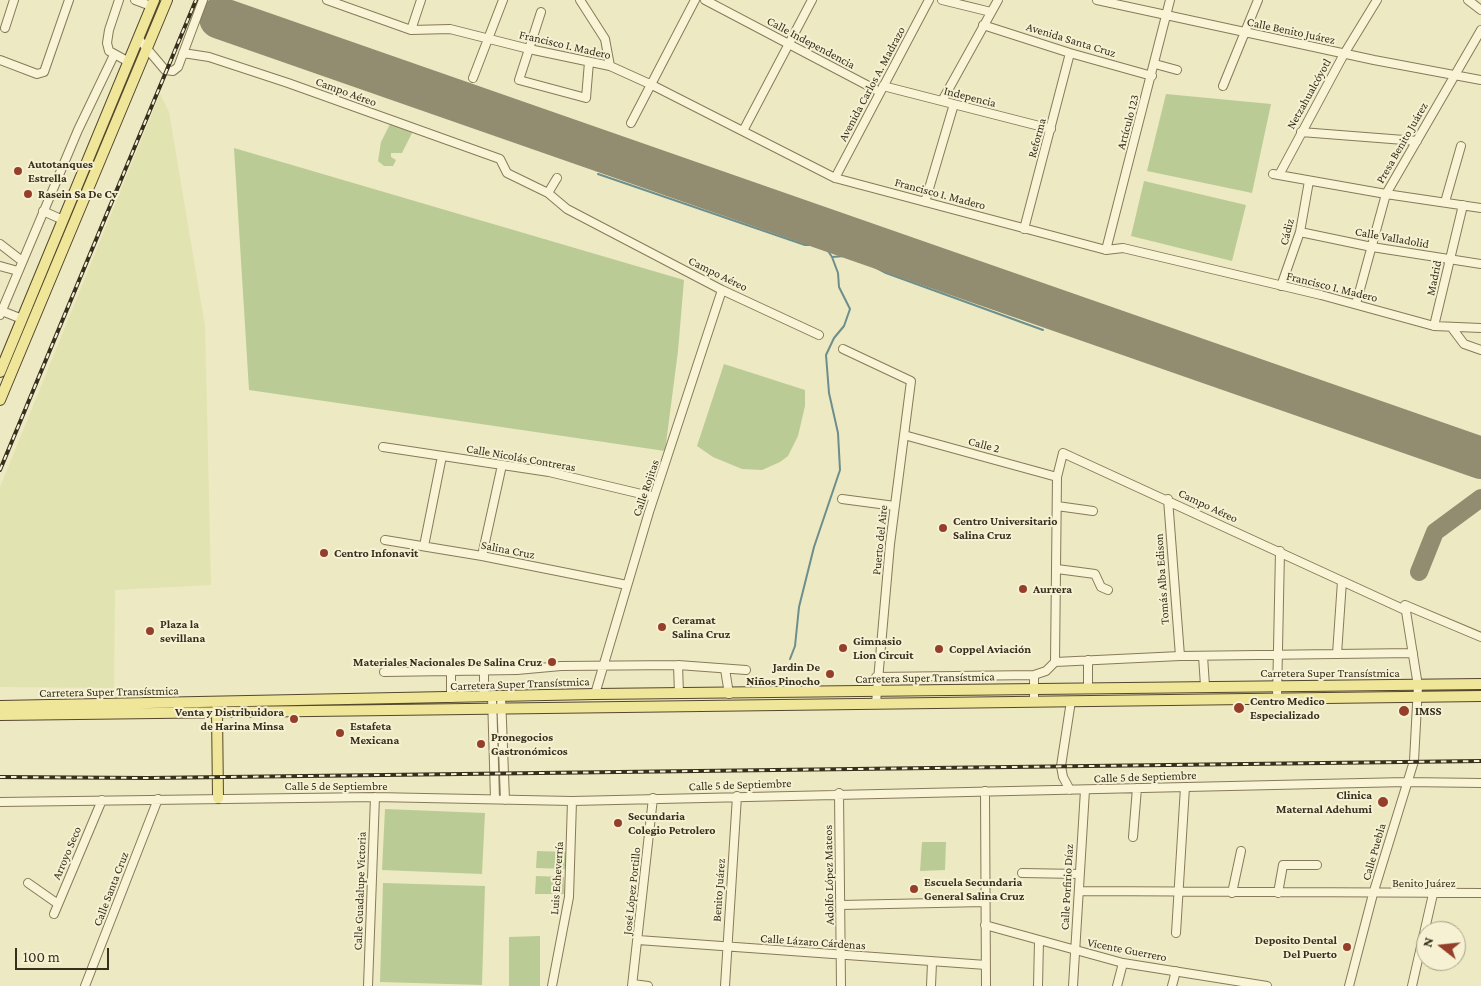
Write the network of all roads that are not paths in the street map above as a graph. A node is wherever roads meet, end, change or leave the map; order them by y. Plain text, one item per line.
1 (14, 0) edge
2 (70, 0) edge
3 (119, 0) edge
4 (167, 0) edge
5 (204, 0) edge
6 (421, 0) edge
7 (503, 0) edge
8 (580, 0) edge
9 (695, 0) edge
10 (705, 0) edge
11 (812, 0) edge
12 (928, 0) edge
13 (942, 0) edge
14 (998, 0) edge
15 (1097, 0) edge
16 (1170, 0) edge
17 (1258, 0) edge
18 (1377, 0) edge
19 (1468, 0) edge
20 (138, 1) edge
21 (330, 1) edge
22 (152, 3) edge
23 (1481, 10) edge
24 (541, 12) dead end
25 (991, 12) junction
26 (1166, 16) junction
27 (984, 25) junction
28 (5, 28) dead end
29 (411, 30) junction
30 (1481, 30) edge
31 (1244, 32) junction
32 (138, 38) junction
33 (487, 38) junction
34 (789, 44) junction
35 (147, 49) junction
36 (529, 49) junction
37 (183, 53) junction
38 (1070, 53) junction
39 (1344, 54) junction
40 (114, 55) junction
41 (0, 60) edge
42 (129, 62) junction
43 (589, 62) junction
44 (1155, 64) junction
45 (610, 66) junction
46 (1177, 70) dead end
47 (1455, 75) junction
48 (1152, 76) junction
49 (473, 78) dead end
50 (1481, 80) edge
51 (652, 84) junction
52 (1224, 86) dead end
53 (881, 89) junction
54 (942, 101) junction
55 (954, 104) junction
56 (631, 123) dead end
57 (1051, 129) junction
58 (743, 131) junction
59 (1301, 132) junction
60 (1417, 141) junction
61 (1461, 146) dead end
62 (558, 178) dead end
63 (836, 178) junction
64 (1309, 181) junction
65 (548, 193) junction
66 (1386, 194) junction
67 (925, 202) junction
68 (1446, 202) junction
69 (1463, 205) junction
70 (1481, 208) edge
71 (43, 211) junction
72 (63, 220) junction
73 (1024, 228) junction
74 (1300, 232) junction
75 (0, 244) edge
76 (1372, 247) junction
77 (1106, 250) junction
78 (1449, 259) junction
79 (22, 261) junction
80 (1481, 264) edge
81 (0, 266) edge
82 (18, 270) junction
83 (1281, 286) junction
84 (722, 290) junction
85 (1356, 304) junction
86 (1, 313) edge
87 (22, 319) junction
88 (1434, 326) junction
89 (1452, 328) junction
90 (1481, 328) edge
91 (819, 335) dead end
92 (843, 350) dead end
93 (1481, 350) edge
94 (0, 372) edge
95 (0, 400) edge
96 (904, 435) junction
97 (382, 447) dead end
98 (442, 456) junction
99 (502, 465) junction
100 (1057, 477) junction
101 (654, 497) junction
102 (842, 499) dead end
103 (1168, 500) junction
104 (895, 506) junction
105 (1057, 506) junction
106 (1094, 511) dead end
107 (385, 540) dead end
108 (424, 546) junction
109 (1280, 551) junction
110 (482, 556) junction
111 (1057, 569) junction
112 (1342, 582) junction
113 (627, 585) junction
114 (1108, 590) dead end
115 (1405, 608) junction
116 (1481, 637) edge
117 (1413, 653) junction
118 (1337, 654) junction
119 (1277, 655) junction
120 (1180, 656) junction
121 (1203, 656) junction
122 (1088, 660) junction
123 (1055, 662) junction
124 (678, 665) junction
125 (604, 667) junction
126 (725, 668) junction
127 (451, 670) junction
128 (484, 670) junction
129 (746, 670) dead end
130 (384, 672) dead end
131 (1034, 674) junction
132 (876, 677) junction
133 (1481, 684) edge
134 (1205, 686) junction
135 (1277, 686) junction
136 (1088, 687) junction
137 (1034, 688) junction
138 (876, 691) junction
139 (1418, 691) junction
140 (595, 694) junction
141 (679, 694) junction
142 (729, 694) junction
143 (492, 696) junction
144 (1481, 696) edge
145 (451, 698) junction
146 (1277, 698) junction
147 (1071, 701) junction
148 (1034, 702) junction
149 (876, 703) junction
150 (0, 706) edge
151 (218, 707) junction
152 (497, 708) junction
153 (0, 715) edge
154 (1406, 782) junction
155 (1481, 783) edge
156 (1185, 787) junction
157 (1136, 788) junction
158 (1070, 790) junction
159 (1085, 790) junction
160 (986, 791) junction
161 (839, 793) junction
162 (736, 796) junction
163 (375, 797) junction
164 (218, 798) junction
165 (654, 798) junction
166 (158, 799) junction
167 (495, 799) junction
168 (102, 800) junction
169 (505, 800) junction
170 (572, 801) junction
171 (0, 802) edge
172 (1133, 837) dead end
173 (1241, 850) dead end
174 (1317, 865) dead end
175 (1022, 873) dead end
176 (1079, 874) junction
177 (28, 883) dead end
178 (1079, 891) junction
179 (1180, 892) junction
180 (1232, 893) junction
181 (1278, 893) junction
182 (1481, 893) edge
183 (1373, 894) junction
184 (1433, 894) junction
185 (985, 902) junction
186 (58, 904) junction
187 (841, 905) junction
188 (54, 914) dead end
189 (986, 925) junction
190 (1176, 933) dead end
191 (638, 940) junction
192 (1039, 941) junction
193 (727, 946) junction
194 (1075, 951) junction
195 (840, 954) junction
196 (932, 963) junction
197 (1123, 963) junction
198 (986, 965) junction
199 (1176, 971) junction
200 (1234, 983) edge
201 (632, 985) edge
202 (86, 986) edge
203 (368, 986) edge
204 (552, 986) edge
205 (648, 986) edge
206 (725, 986) edge
207 (841, 986) edge
208 (931, 986) edge
209 (986, 986) edge
210 (1038, 986) edge
211 (1073, 986) edge
212 (1117, 986) edge
213 (1172, 986) edge
214 (1267, 986) edge
215 (1349, 986) edge
216 (1412, 986) edge

1 - 28 street
2 - 41 street
3 - 40 street
4 - 35 main road
5 - 37 street
6 - 29 street
7 - 33 street
8 - 45 street
9 - 51 street
10 - 34 street, Calle Independencia
11 - 34 street
12 - 53 street, Avenida Carlos A. Madrazo
13 - 25 street
14 - 25 street
15 - 26 street, Calle Benito Juárez
16 - 26 street, Artículo 123
17 - 31 street
18 - 39 street, Netzahualcóyotl
19 - 23 street
20 - 22 street
21 - 29 street
22 - 32 main road
24 - 36 street
25 - 27 street
26 - 31 street, Calle Benito Juárez
26 - 44 street, Artículo 123
27 - 38 street, Avenida Santa Cruz
27 - 54 street
29 - 33 street, Francisco I. Madero
30 - 47 street, Presa Benito Juárez
31 - 39 street, Calle Benito Juárez
31 - 52 street
32 - 35 street
32 - 42 main road
33 - 36 street, Francisco I. Madero
33 - 49 street
34 - 53 street, Calle Independencia
34 - 58 street
35 - 37 street
35 - 95 main road
36 - 43 street, Francisco I. Madero
36 - 43 street
37 - 65 street, Campo Aéreo
38 - 48 street, Avenida Santa Cruz
38 - 57 street, Reforma
39 - 47 street, Calle Benito Juárez
39 - 59 street, Netzahualcóyotl
40 - 42 street
40 - 71 street
42 - 72 main road
43 - 45 street, Francisco I. Madero
44 - 46 street
44 - 48 street, Artículo 123
45 - 51 street, Francisco I. Madero
47 - 50 street, Calle Benito Juárez
47 - 60 street, Presa Benito Juárez
48 - 77 street, Artículo 123
51 - 56 street
51 - 58 street, Francisco I. Madero
53 - 54 street, Indepencia
53 - 63 street, Avenida Carlos A. Madrazo
54 - 55 street, Indepencia
55 - 57 street, Indepencia
55 - 67 street
57 - 73 street, Reforma
58 - 63 street, Francisco I. Madero
59 - 60 street
59 - 64 street, Netzahualcóyotl
60 - 66 street, Presa Benito Juárez
61 - 68 street
62 - 65 street
63 - 67 street, Francisco I. Madero
64 - 66 street
64 - 74 street, Cádiz
65 - 84 street, Campo Aéreo
66 - 68 street
66 - 76 street, Presa Benito Juárez
67 - 73 street, Francisco I. Madero
68 - 69 street
69 - 70 street
69 - 78 street, Madrid
71 - 72 street
71 - 79 street
72 - 87 main road
73 - 77 street, Francisco I. Madero
74 - 76 street, Calle Valladolid
74 - 83 street, Cádiz
75 - 79 street
76 - 78 street, Calle Valladolid
76 - 85 street, Presa Benito Juárez
77 - 83 street, Francisco I. Madero
78 - 80 street, Calle Valladolid
78 - 88 street, Madrid
79 - 82 street
81 - 82 street
82 - 86 street
83 - 85 street, Francisco I. Madero
84 - 91 street, Campo Aéreo
84 - 101 street, Calle Rojitas
85 - 88 street, Francisco I. Madero
86 - 87 street
87 - 94 main road
88 - 89 street, Francisco I. Madero
89 - 90 street, Francisco I. Madero
89 - 93 street
92 - 96 street, Puerto del Aire
96 - 100 street, Calle 2
96 - 104 street, Puerto del Aire
97 - 98 street, Calle Nicolás Contreras
98 - 99 street, Calle Nicolás Contreras
98 - 108 street
99 - 101 street, Calle Nicolás Contreras
99 - 110 street
100 - 103 street, Campo Aéreo
100 - 105 street
101 - 113 street, Calle Rojitas
102 - 104 street
103 - 109 street, Campo Aéreo
103 - 120 street, Tomás Alba Edison
104 - 132 street, Puerto del Aire
105 - 106 street
105 - 111 street
107 - 108 street, Salina Cruz
108 - 110 street, Salina Cruz
109 - 112 street, Campo Aéreo
109 - 119 street
110 - 113 street, Salina Cruz
111 - 114 street
111 - 123 street
112 - 115 street, Campo Aéreo
112 - 118 street
113 - 125 street, Calle Rojitas
115 - 116 street, Campo Aéreo
115 - 117 street, Calle Puebla
117 - 118 street
117 - 139 street, Calle Puebla
118 - 119 street
119 - 121 street
119 - 135 street
120 - 121 street
120 - 122 street
121 - 134 street
122 - 123 street
122 - 136 street
123 - 131 street
124 - 125 street
124 - 126 street
124 - 141 street
125 - 128 street
125 - 140 street, Calle Rojitas
126 - 129 street
126 - 142 street
127 - 128 street
127 - 130 street
127 - 145 street
128 - 143 street
131 - 132 street
131 - 137 street
132 - 138 street, Puerto del Aire
133 - 139 main road, Carretera Super Transístmica
134 - 135 main road, Carretera Super Transístmica
134 - 136 main road, Carretera Super Transístmica
135 - 139 main road, Carretera Super Transístmica
135 - 146 street
136 - 137 main road, Carretera Super Transístmica
137 - 138 main road, Carretera Super Transístmica
137 - 148 street
138 - 142 main road, Carretera Super Transístmica
138 - 149 street, Puerto del Aire
139 - 144 main road, Carretera Super Transístmica
139 - 146 main road, Carretera Super Transístmica
139 - 154 street, Calle Puebla
140 - 141 main road, Carretera Super Transístmica
140 - 143 main road, Carretera Super Transístmica
141 - 142 main road, Carretera Super Transístmica
143 - 145 main road, Carretera Super Transístmica
143 - 152 street
145 - 151 main road, Carretera Super Transístmica
146 - 147 main road, Carretera Super Transístmica
147 - 148 main road, Carretera Super Transístmica
147 - 158 street
148 - 149 main road, Carretera Super Transístmica
149 - 152 main road, Carretera Super Transístmica
150 - 151 main road, Carretera Super Transístmica
151 - 152 main road, Carretera Super Transístmica
151 - 153 main road
151 - 164 main road
152 - 167 street
152 - 169 street
154 - 155 street, Calle 5 de Septiembre
154 - 156 street, Calle 5 de Septiembre
154 - 183 street, Calle Puebla
156 - 157 street, Calle 5 de Septiembre
156 - 179 street
157 - 159 street, Calle 5 de Septiembre
157 - 172 street
158 - 159 street, Calle 5 de Septiembre
158 - 160 street, Calle 5 de Septiembre
159 - 176 street, Calle Porfirio Díaz
160 - 161 street, Calle 5 de Septiembre
160 - 185 street
161 - 162 street, Calle 5 de Septiembre
161 - 187 street, Adolfo López Mateos
162 - 165 street, Calle 5 de Septiembre
162 - 193 street, Benito Juárez
163 - 164 street, Calle 5 de Septiembre
163 - 167 street, Calle 5 de Septiembre
163 - 203 street, Calle Guadalupe Victoria
164 - 166 street, Calle 5 de Septiembre
165 - 170 street, Calle 5 de Septiembre
165 - 191 street, José López Portillo
166 - 168 street, Calle 5 de Septiembre
166 - 202 street, Calle Santa Cruz
167 - 169 street, Calle 5 de Septiembre
168 - 171 street, Calle 5 de Septiembre
168 - 186 street, Arroyo Seco
169 - 170 street, Calle 5 de Septiembre
170 - 204 street, Luis Echeverría
173 - 180 street
174 - 181 street
175 - 176 street
176 - 178 street, Calle Porfirio Díaz
177 - 186 street
178 - 179 street, Benito Juárez
178 - 194 street, Calle Porfirio Díaz
179 - 180 street, Benito Juárez
179 - 190 street
180 - 181 street, Benito Juárez
181 - 183 street, Benito Juárez
182 - 184 street, Benito Juárez
183 - 184 street, Benito Juárez
183 - 215 street, Calle Puebla
184 - 216 street
185 - 187 street
185 - 189 street
186 - 188 street, Arroyo Seco
187 - 195 street, Adolfo López Mateos
189 - 192 street, Vicente Guerrero
189 - 198 street
191 - 193 street, Calle Lázaro Cárdenas
191 - 201 street, José López Portillo
192 - 194 street, Vicente Guerrero
192 - 210 street
193 - 195 street, Calle Lázaro Cárdenas
193 - 206 street, Benito Juárez
194 - 197 street, Vicente Guerrero
194 - 211 street, Calle Porfirio Díaz
195 - 196 street, Calle Lázaro Cárdenas
195 - 207 street, Adolfo López Mateos
196 - 198 street, Calle Lázaro Cárdenas
196 - 208 street
197 - 199 street, Vicente Guerrero
197 - 212 street
198 - 209 street
199 - 200 street, Vicente Guerrero
199 - 213 street
200 - 214 street, Vicente Guerrero
201 - 205 street

